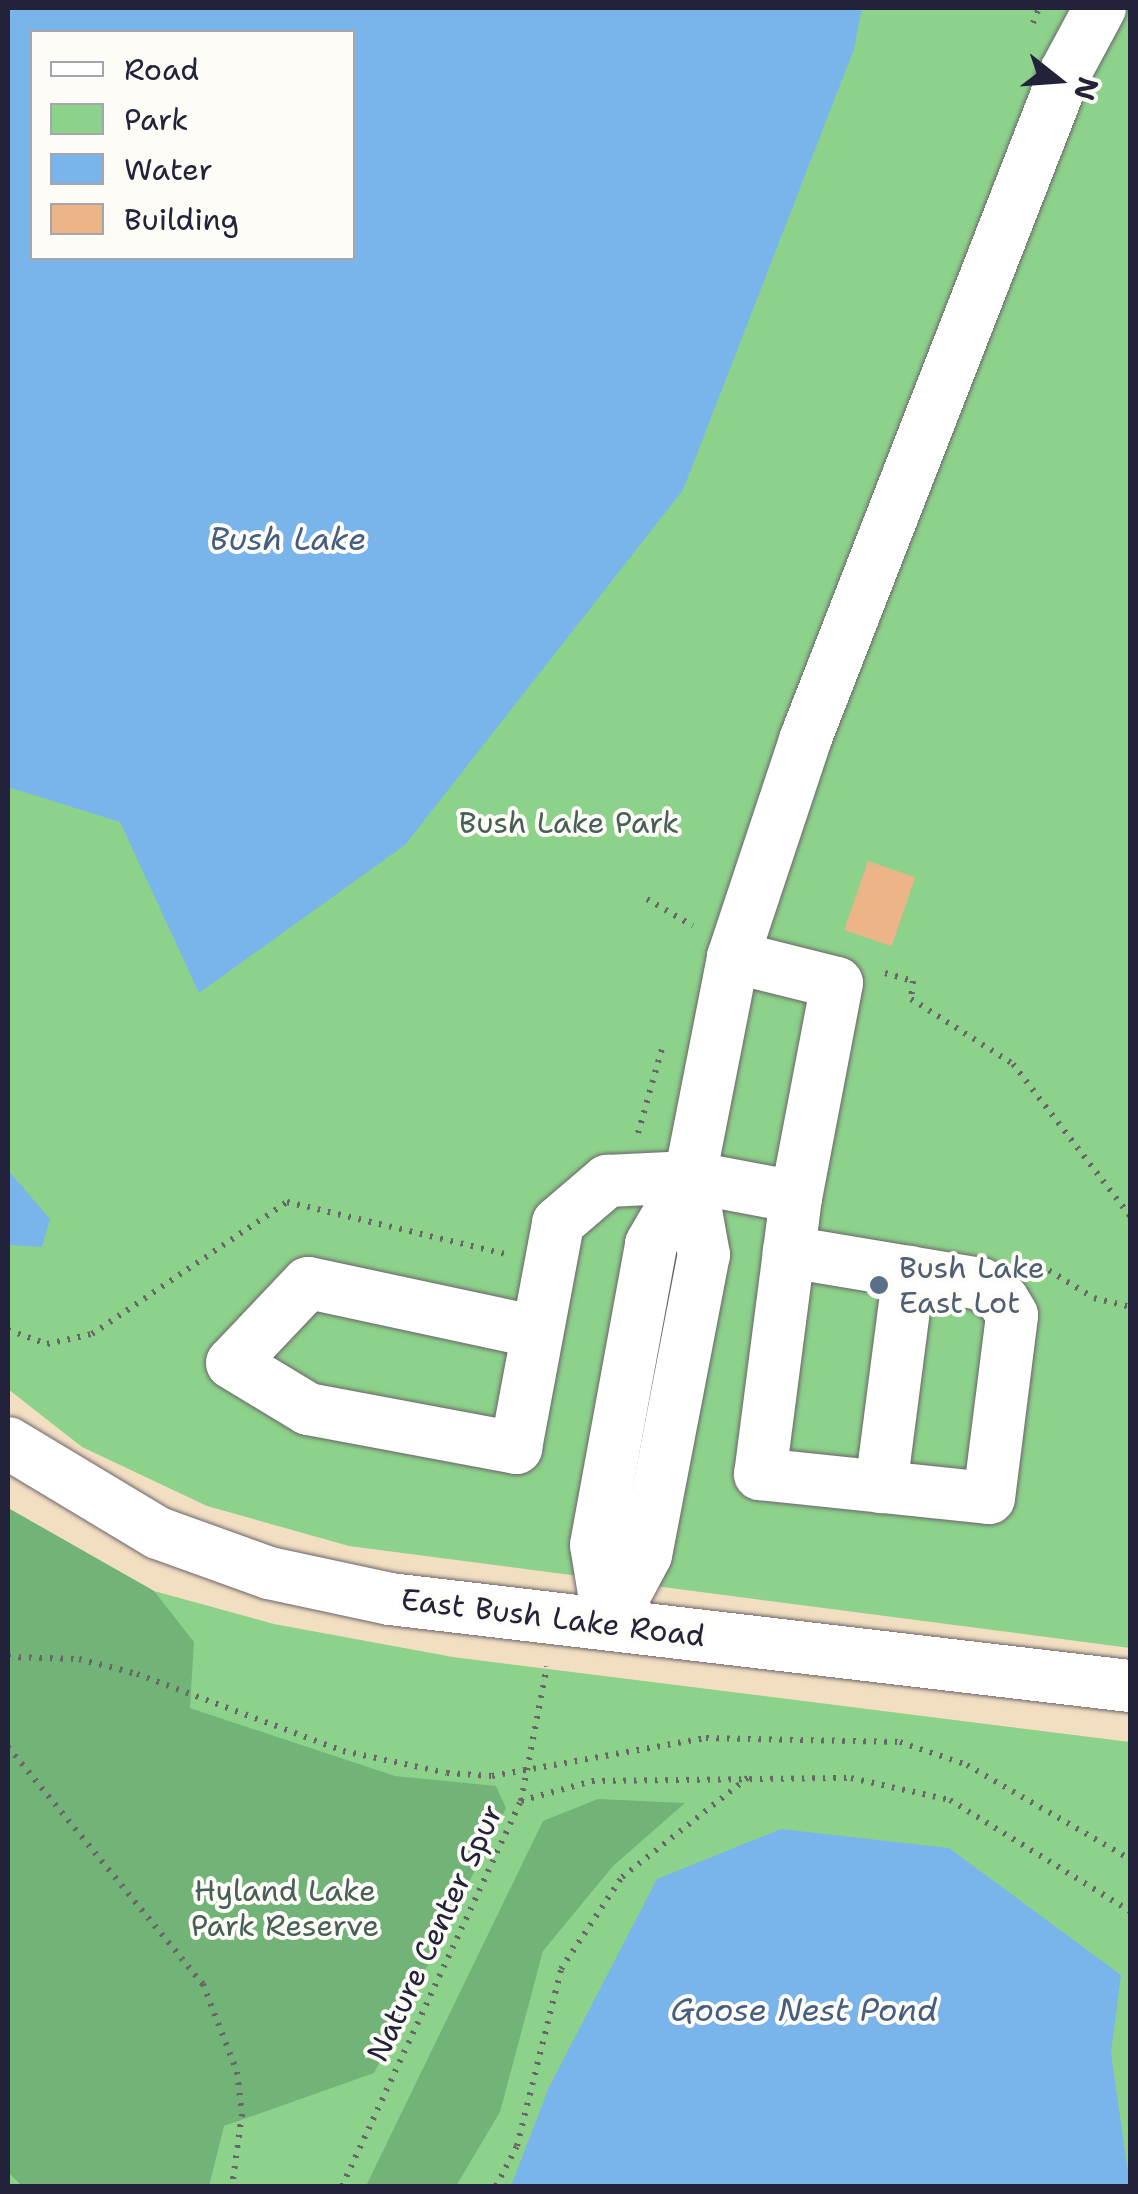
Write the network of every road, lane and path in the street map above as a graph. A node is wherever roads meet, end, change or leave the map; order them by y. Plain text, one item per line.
1 (1038, 8) edge
2 (1100, 8) edge
3 (1024, 44) dead end
4 (647, 899) dead end
5 (711, 935) junction
6 (879, 971) dead end
7 (668, 1028) dead end
8 (623, 1137) dead end
9 (690, 1177) junction
10 (796, 1198) junction
11 (1130, 1216) edge
12 (514, 1237) dead end
13 (788, 1252) junction
14 (909, 1272) junction
15 (8, 1330) edge
16 (537, 1332) junction
17 (8, 1443) edge
18 (881, 1486) junction
19 (609, 1624) junction
20 (8, 1657) edge
21 (1130, 1686) edge
22 (8, 1747) edge
23 (526, 1770) junction
24 (751, 1775) junction
25 (520, 1800) junction
26 (1130, 1859) edge
27 (1130, 1912) edge
28 (232, 2186) edge
29 (342, 2186) edge
30 (496, 2186) edge

1 - 3 path
2 - 5 street
4 - 5 path
5 - 9 street
5 - 10 street
6 - 11 path
7 - 8 path
9 - 10 street
9 - 16 street
9 - 19 street
10 - 13 street
12 - 15 path
13 - 14 street
13 - 18 street
14 - 18 street
14 - 18 street
16 - 16 street
17 - 19 street, East Bush Lake Road
19 - 21 street, East Bush Lake Road
20 - 23 path
22 - 28 path
23 - 25 path
23 - 26 path
24 - 25 path, Nature Center Spur
24 - 27 path, Nature Center Spur
24 - 30 path
25 - 29 path, Nature Center Spur

